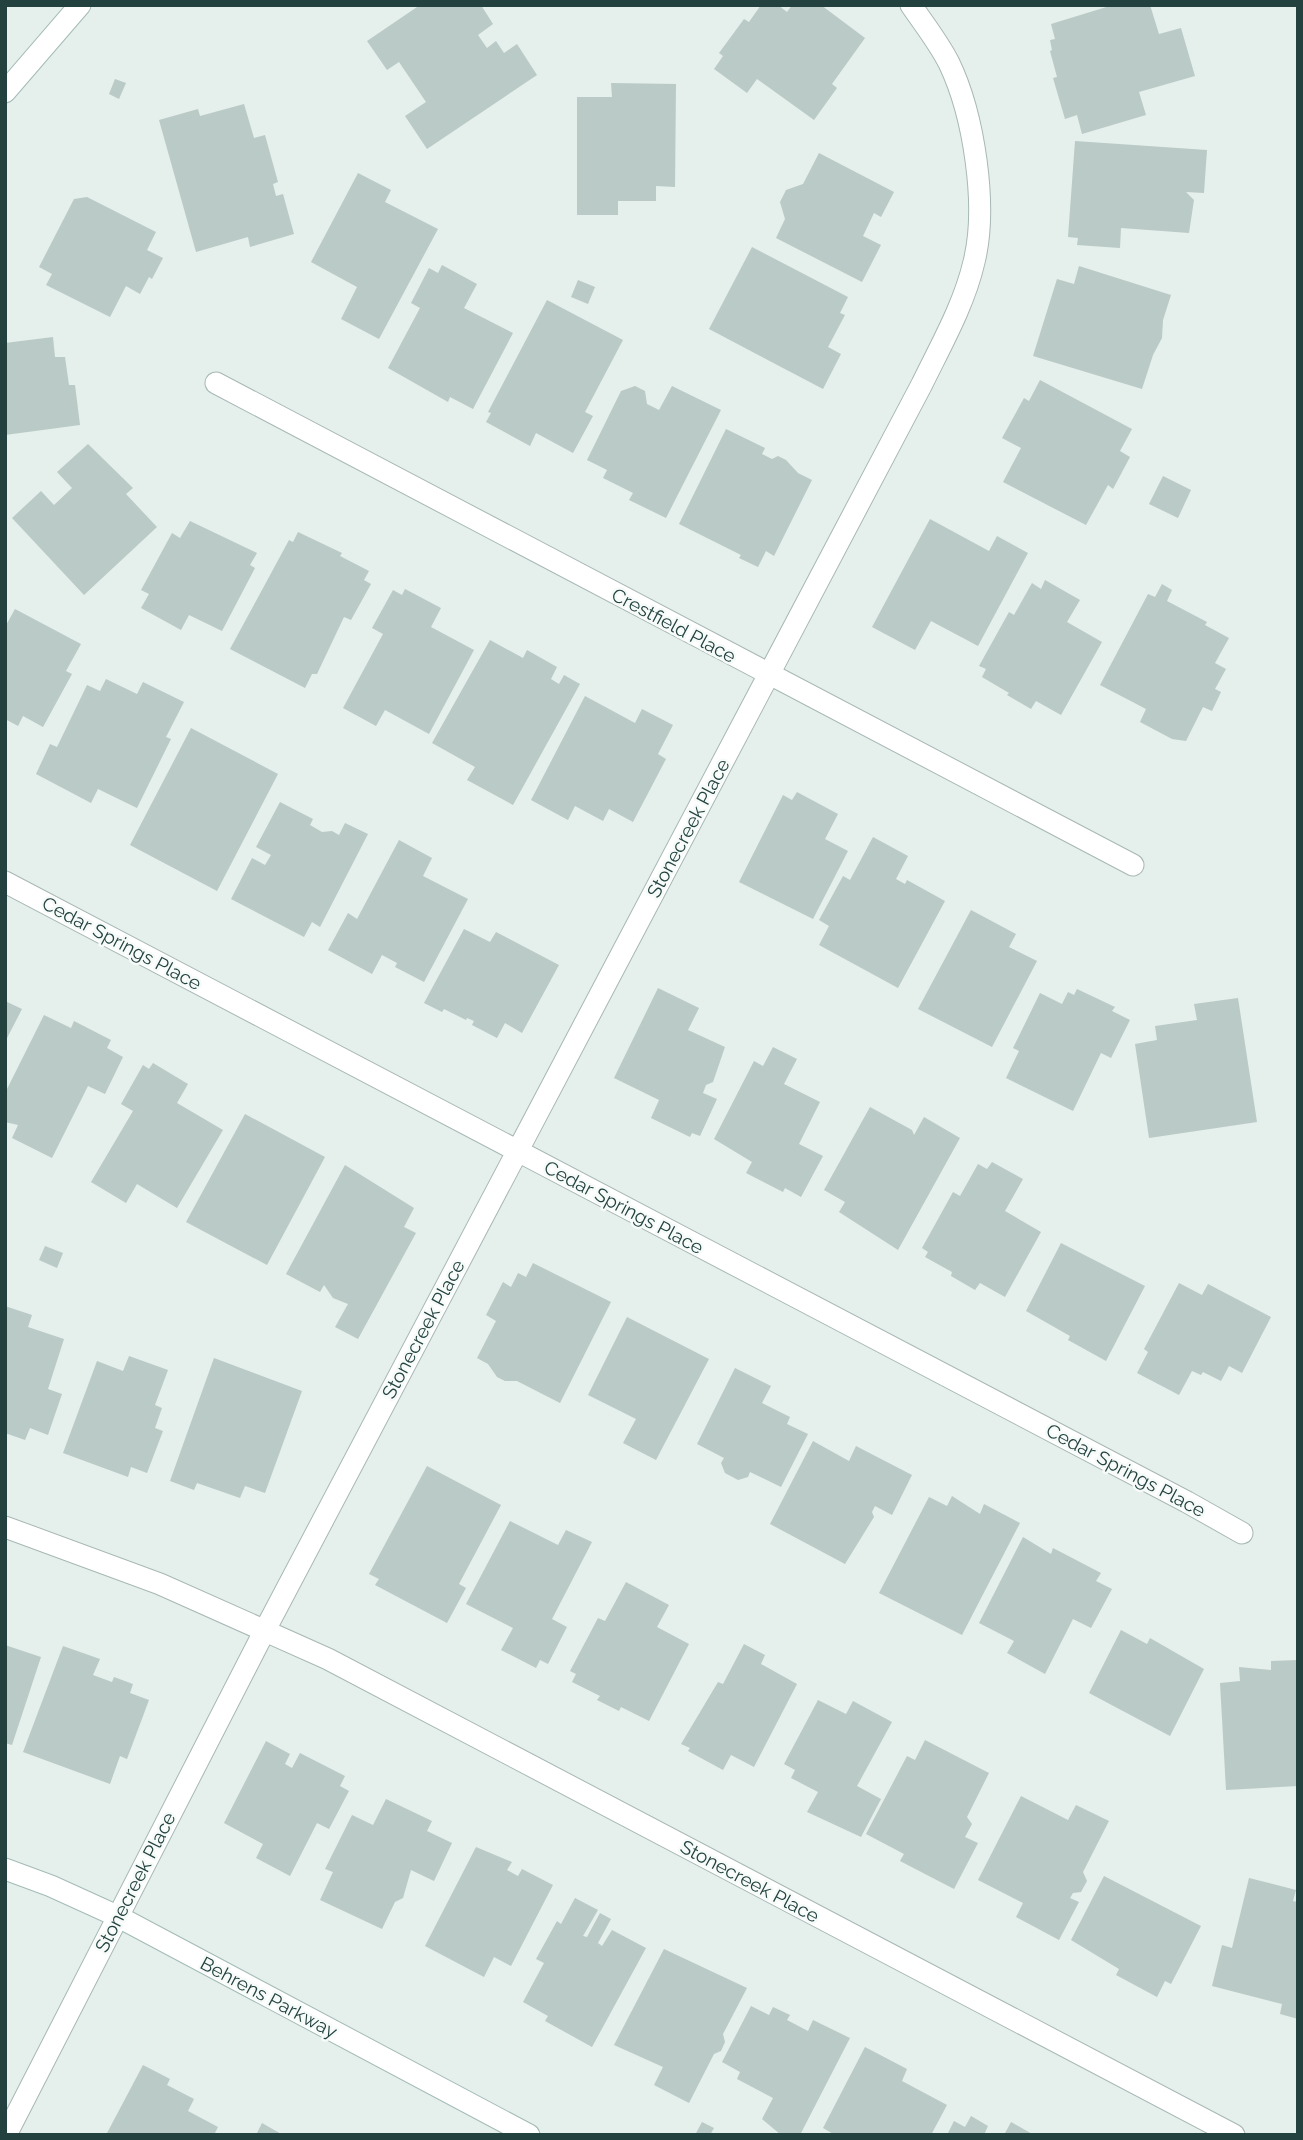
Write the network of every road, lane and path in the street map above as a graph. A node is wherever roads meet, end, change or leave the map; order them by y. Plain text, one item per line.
1 (80, 5) edge
2 (911, 5) edge
3 (5, 92) edge
4 (216, 383) dead end
5 (769, 674) junction
6 (1133, 865) dead end
7 (5, 881) edge
8 (517, 1151) junction
9 (5, 1527) edge
10 (1242, 1533) dead end
11 (265, 1630) junction
12 (5, 1870) edge
13 (117, 1916) junction
14 (6, 2135) edge
15 (529, 2135) edge
16 (1234, 2135) edge

1 - 3 street
2 - 5 street, Stonecreek Place
4 - 5 street, Crestfield Place
5 - 6 street, Crestfield Place
5 - 8 street, Stonecreek Place
7 - 8 street, Cedar Springs Place
8 - 10 street, Cedar Springs Place
8 - 11 street, Stonecreek Place
9 - 11 street, Stonecreek Place
11 - 13 street, Stonecreek Place
11 - 16 street, Stonecreek Place
12 - 13 street, Behrens Parkway
13 - 14 street, Stonecreek Place
13 - 15 street, Behrens Parkway

